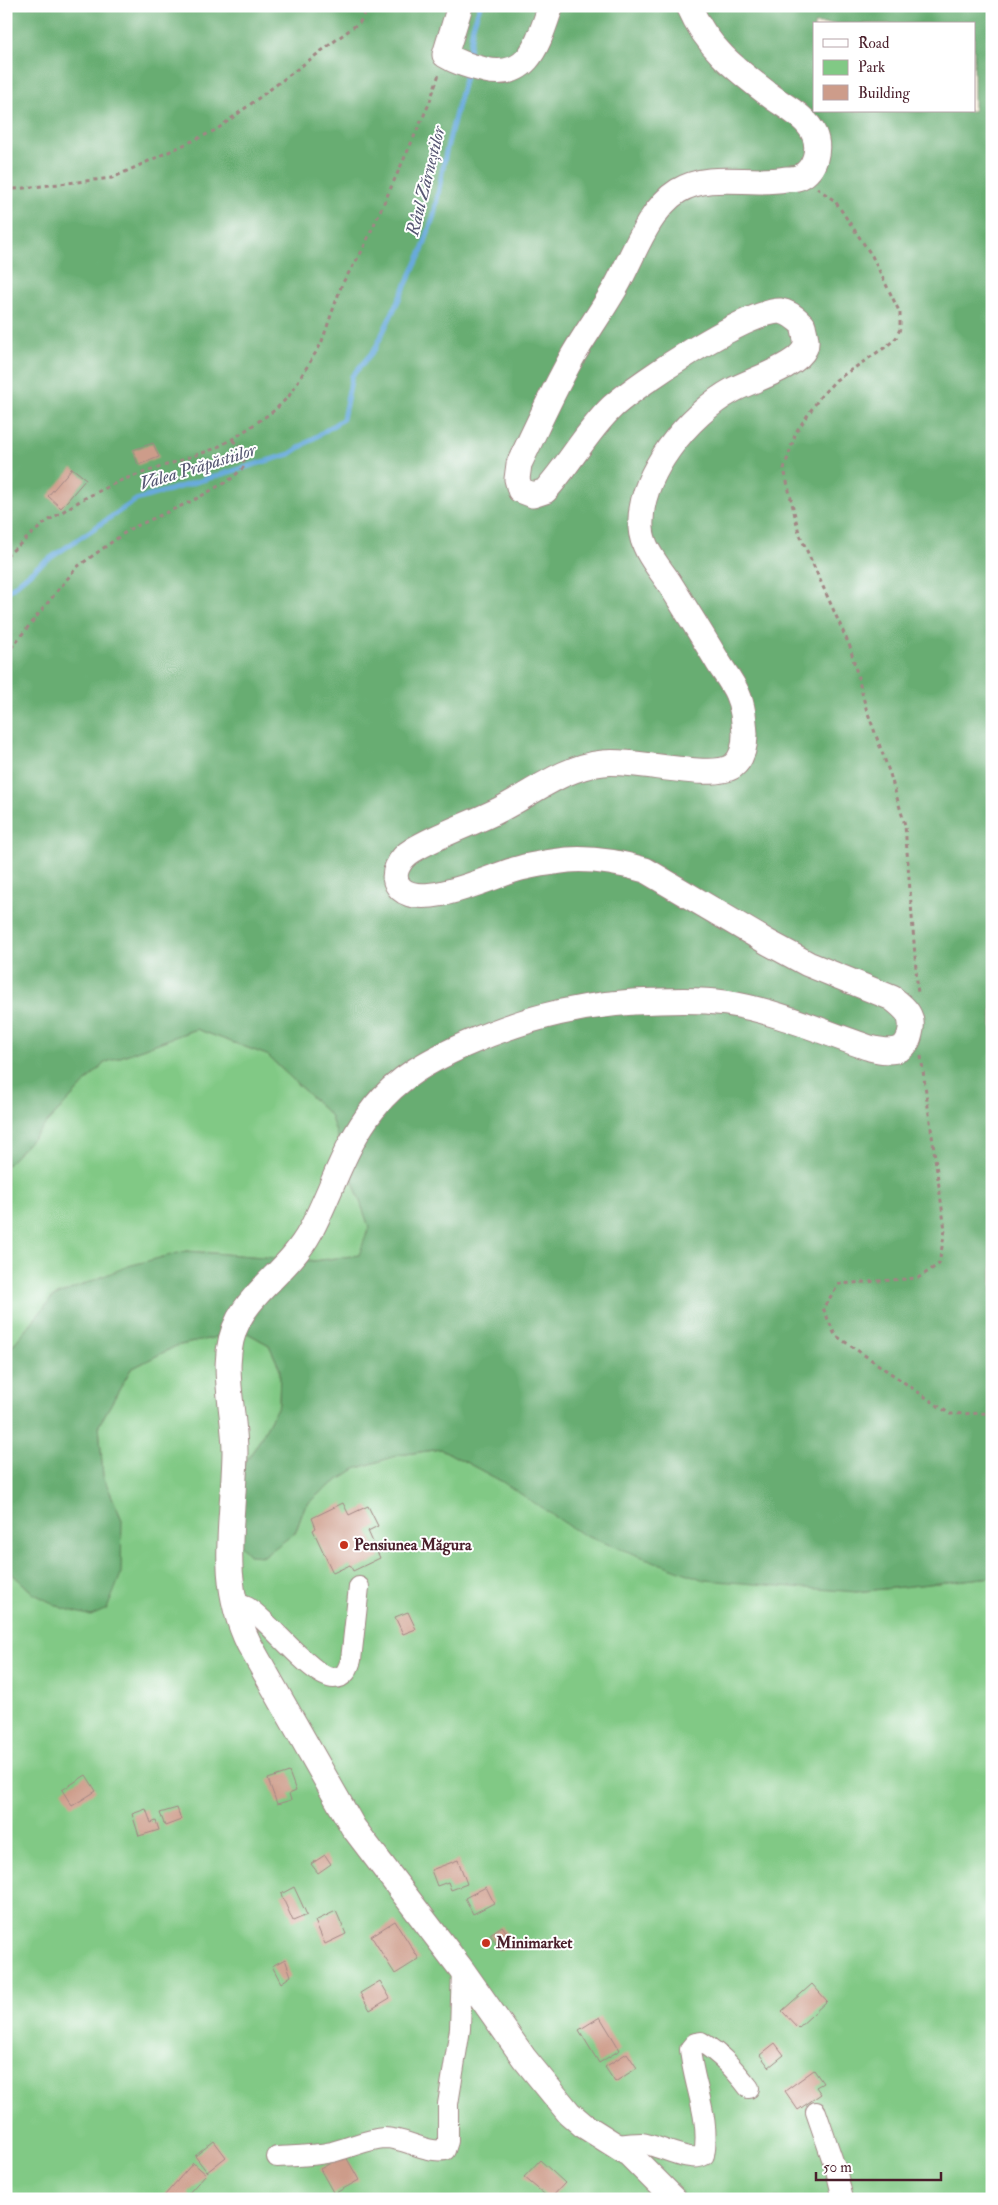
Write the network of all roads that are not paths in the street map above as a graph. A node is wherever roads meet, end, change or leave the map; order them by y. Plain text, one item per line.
1 (460, 6) edge
2 (551, 6) edge
3 (690, 6) edge
4 (359, 1586) dead end
5 (233, 1602) junction
6 (462, 1970) junction
7 (749, 2088) dead end
8 (816, 2112) dead end
9 (617, 2145) junction
10 (277, 2157) dead end
11 (674, 2199) edge
12 (843, 2199) edge

1 - 2 main road
3 - 5 main road
4 - 5 street
5 - 6 main road
6 - 9 main road
6 - 10 street
7 - 9 street
8 - 12 street
9 - 11 main road

